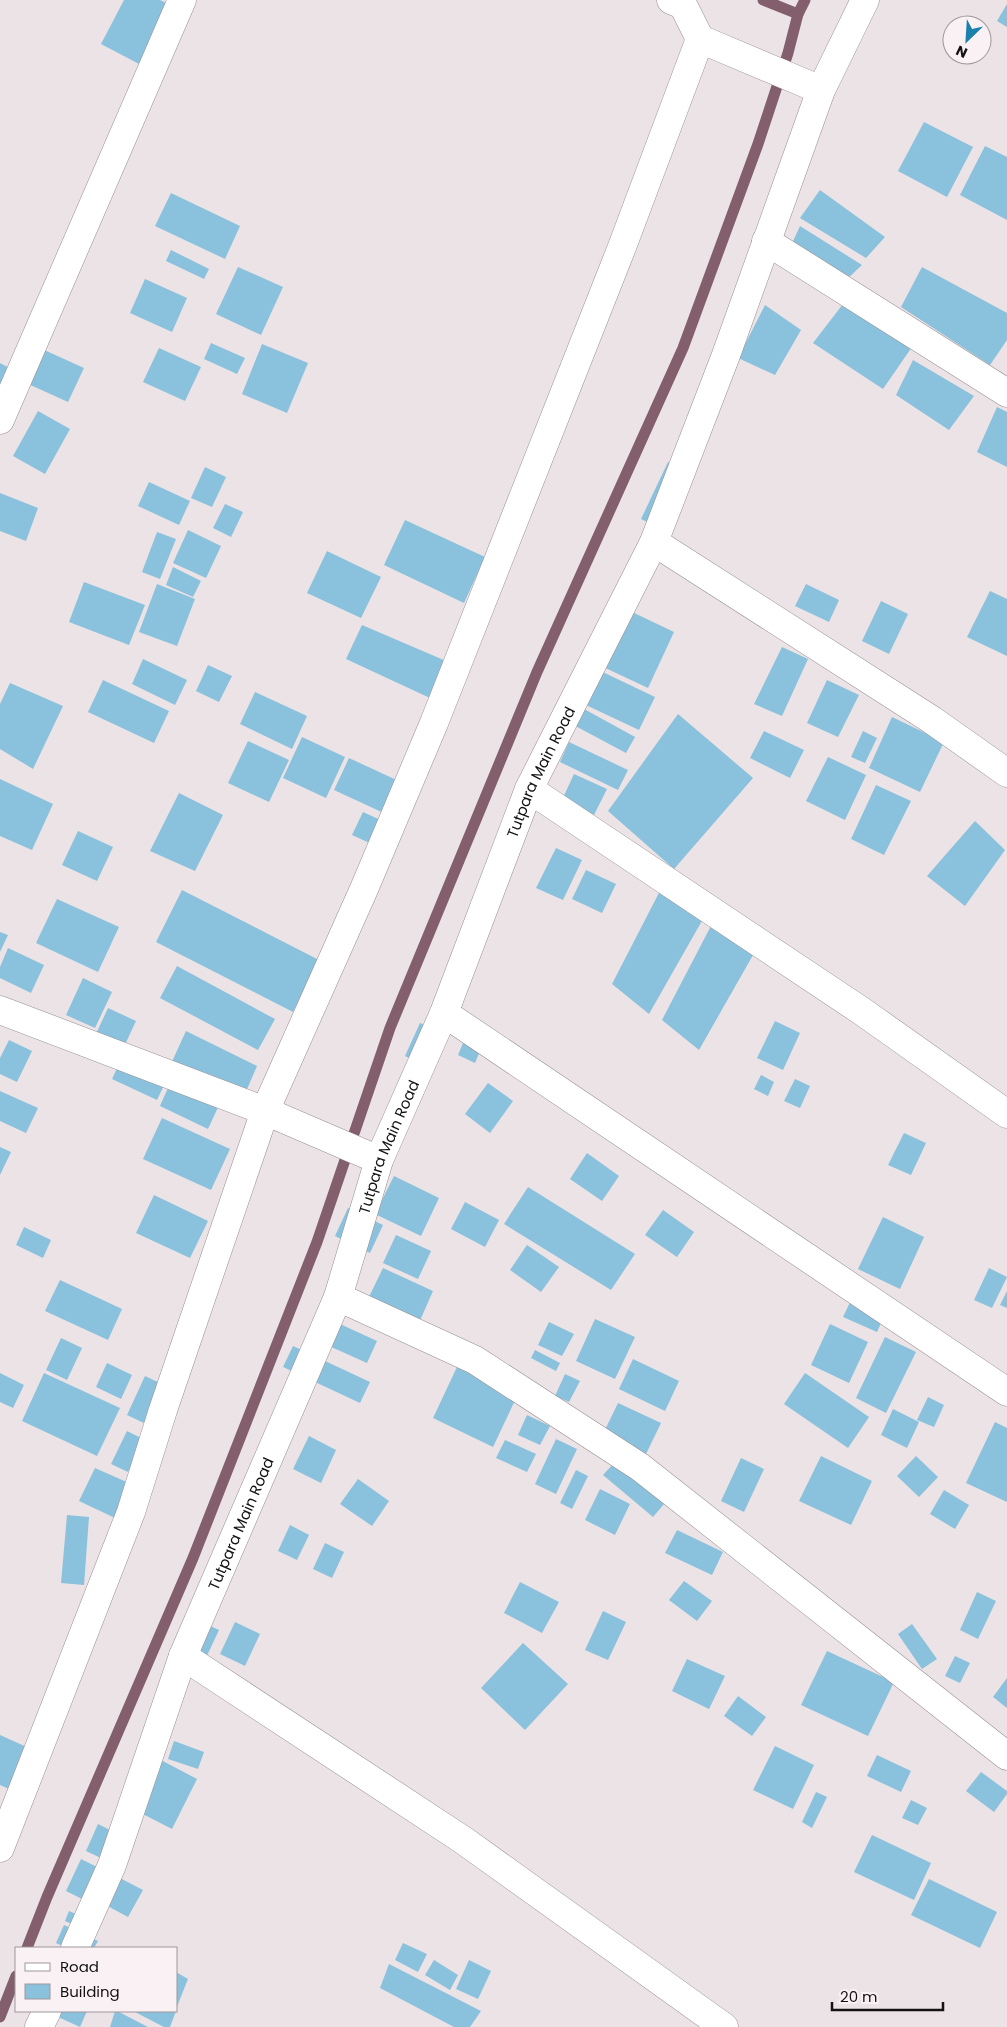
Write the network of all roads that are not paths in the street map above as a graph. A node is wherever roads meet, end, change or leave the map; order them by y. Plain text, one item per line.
1 (182, 0) edge
2 (671, 0) edge
3 (706, 0) edge
4 (865, 0) edge
5 (696, 31) junction
6 (821, 90) junction
7 (766, 241) junction
8 (1007, 392) edge
9 (0, 420) edge
10 (654, 542) junction
11 (1007, 773) edge
12 (529, 789) junction
13 (0, 1010) edge
14 (444, 1013) junction
15 (265, 1111) junction
16 (1007, 1114) edge
17 (379, 1160) junction
18 (338, 1297) junction
19 (1007, 1392) edge
20 (183, 1656) junction
21 (1007, 1756) edge
22 (0, 1848) edge
23 (75, 1947) edge
24 (46, 2012) edge
25 (39, 2027) edge
26 (724, 2027) edge

1 - 9 street
2 - 5 street
3 - 5 street
4 - 6 street, Tutpara Main Road
5 - 6 street
5 - 15 street
6 - 7 street, Tutpara Main Road
7 - 8 street
7 - 10 street, Tutpara Main Road
10 - 11 street
10 - 12 street, Tutpara Main Road
12 - 14 street, Tutpara Main Road
12 - 16 street
13 - 15 street
14 - 17 street, Tutpara Main Road
14 - 19 street
15 - 17 street
15 - 22 street
17 - 18 street, Tutpara Main Road
18 - 20 street, Tutpara Main Road
18 - 21 street
20 - 23 street, Tutpara Main Road
20 - 26 street
24 - 25 street

